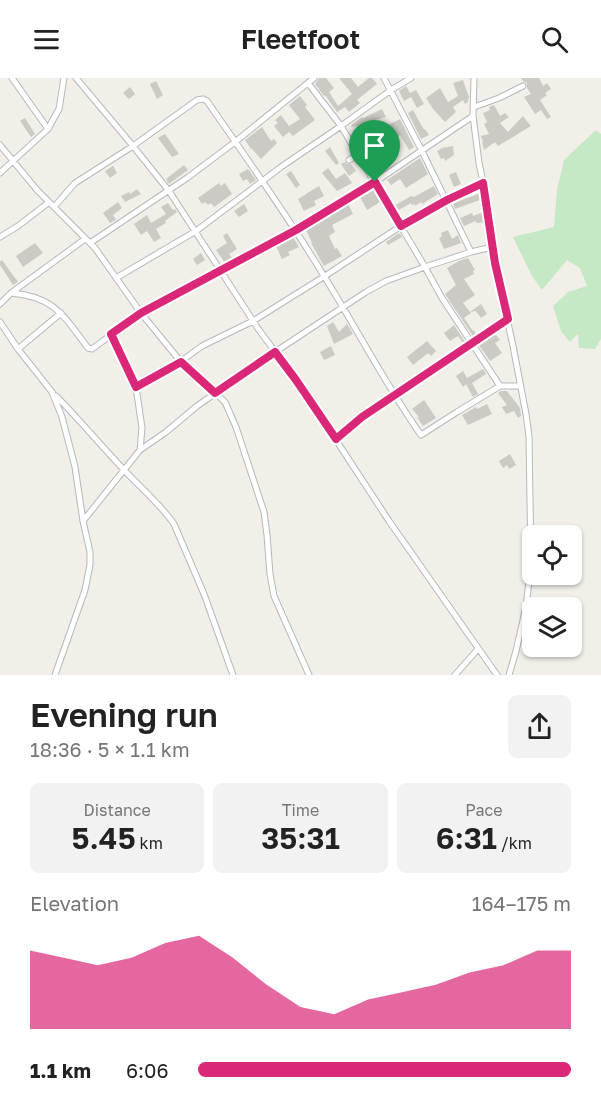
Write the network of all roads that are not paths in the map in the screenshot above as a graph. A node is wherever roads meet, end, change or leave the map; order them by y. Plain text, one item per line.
1 (12, 78) edge
2 (64, 78) edge
3 (76, 78) edge
4 (314, 78) edge
5 (384, 78) edge
6 (411, 78) edge
7 (474, 78) edge
8 (308, 82) junction
9 (523, 86) dead end
10 (391, 90) junction
11 (474, 107) junction
12 (473, 116) junction
13 (341, 126) junction
14 (48, 129) junction
15 (235, 142) junction
16 (0, 145) edge
17 (133, 146) junction
18 (422, 151) junction
19 (358, 155) junction
20 (349, 160) dead end
21 (13, 162) junction
22 (0, 173) edge
23 (264, 181) junction
24 (375, 182) junction
25 (483, 183) junction
26 (169, 191) junction
27 (447, 200) junction
28 (51, 205) junction
29 (401, 226) junction
30 (296, 230) junction
31 (196, 231) junction
32 (0, 237) edge
33 (87, 241) junction
34 (492, 247) junction
35 (471, 252) junction
36 (425, 267) junction
37 (220, 270) junction
38 (324, 276) junction
39 (116, 278) junction
40 (11, 293) junction
41 (0, 304) edge
42 (342, 308) junction
43 (61, 313) junction
44 (141, 313) junction
45 (508, 319) junction
46 (253, 321) junction
47 (0, 322) edge
48 (111, 334) junction
49 (472, 344) junction
50 (18, 349) junction
51 (275, 352) junction
52 (181, 362) junction
53 (520, 386) junction
54 (136, 387) junction
55 (500, 387) junction
56 (52, 392) junction
57 (215, 393) junction
58 (394, 396) junction
59 (336, 439) junction
60 (140, 450) junction
61 (124, 471) junction
62 (83, 521) junction
63 (478, 649) junction
64 (55, 675) edge
65 (232, 675) edge
66 (309, 675) edge
67 (455, 675) edge
68 (496, 675) edge
69 (509, 675) edge

1 - 14 street
2 - 14 street
3 - 17 street
4 - 8 street
5 - 10 street
6 - 10 street
7 - 11 street
8 - 13 street
8 - 15 street
9 - 11 street
10 - 13 street
10 - 18 street
11 - 12 street
12 - 18 street
12 - 25 street
13 - 19 street
13 - 23 street
14 - 21 street
15 - 17 street
15 - 23 street
15 - 26 street
16 - 21 street
17 - 26 street
17 - 28 street
18 - 24 street
18 - 27 street
19 - 20 street
19 - 24 street
21 - 22 street
21 - 28 street
23 - 30 street
23 - 31 street
24 - 29 street
24 - 30 street
25 - 27 street
25 - 34 street
26 - 31 street
26 - 33 street
27 - 29 street
27 - 35 street
28 - 32 street
28 - 33 street
29 - 36 street
29 - 38 street
30 - 37 street
30 - 38 street
31 - 37 street
31 - 39 street
33 - 39 street
33 - 40 street
34 - 35 street
34 - 45 street
35 - 36 street
36 - 42 street
36 - 49 street
37 - 44 street
37 - 46 street
38 - 42 street
38 - 46 street
39 - 44 street
40 - 41 street
40 - 43 street
42 - 51 street
42 - 58 street
43 - 48 street
43 - 50 street
44 - 48 street
44 - 52 street
45 - 49 street
45 - 53 street
46 - 51 street
46 - 52 street
47 - 50 street
48 - 54 street
49 - 55 street
49 - 58 street
50 - 56 street
51 - 57 street
51 - 59 street
52 - 54 street
52 - 57 street
53 - 55 street
53 - 69 street
54 - 60 street
55 - 58 street
56 - 61 street
56 - 62 street
57 - 60 street
57 - 66 street
58 - 59 street
59 - 63 street
60 - 61 street
61 - 62 street
61 - 65 street
62 - 64 street
63 - 67 street
63 - 68 street

